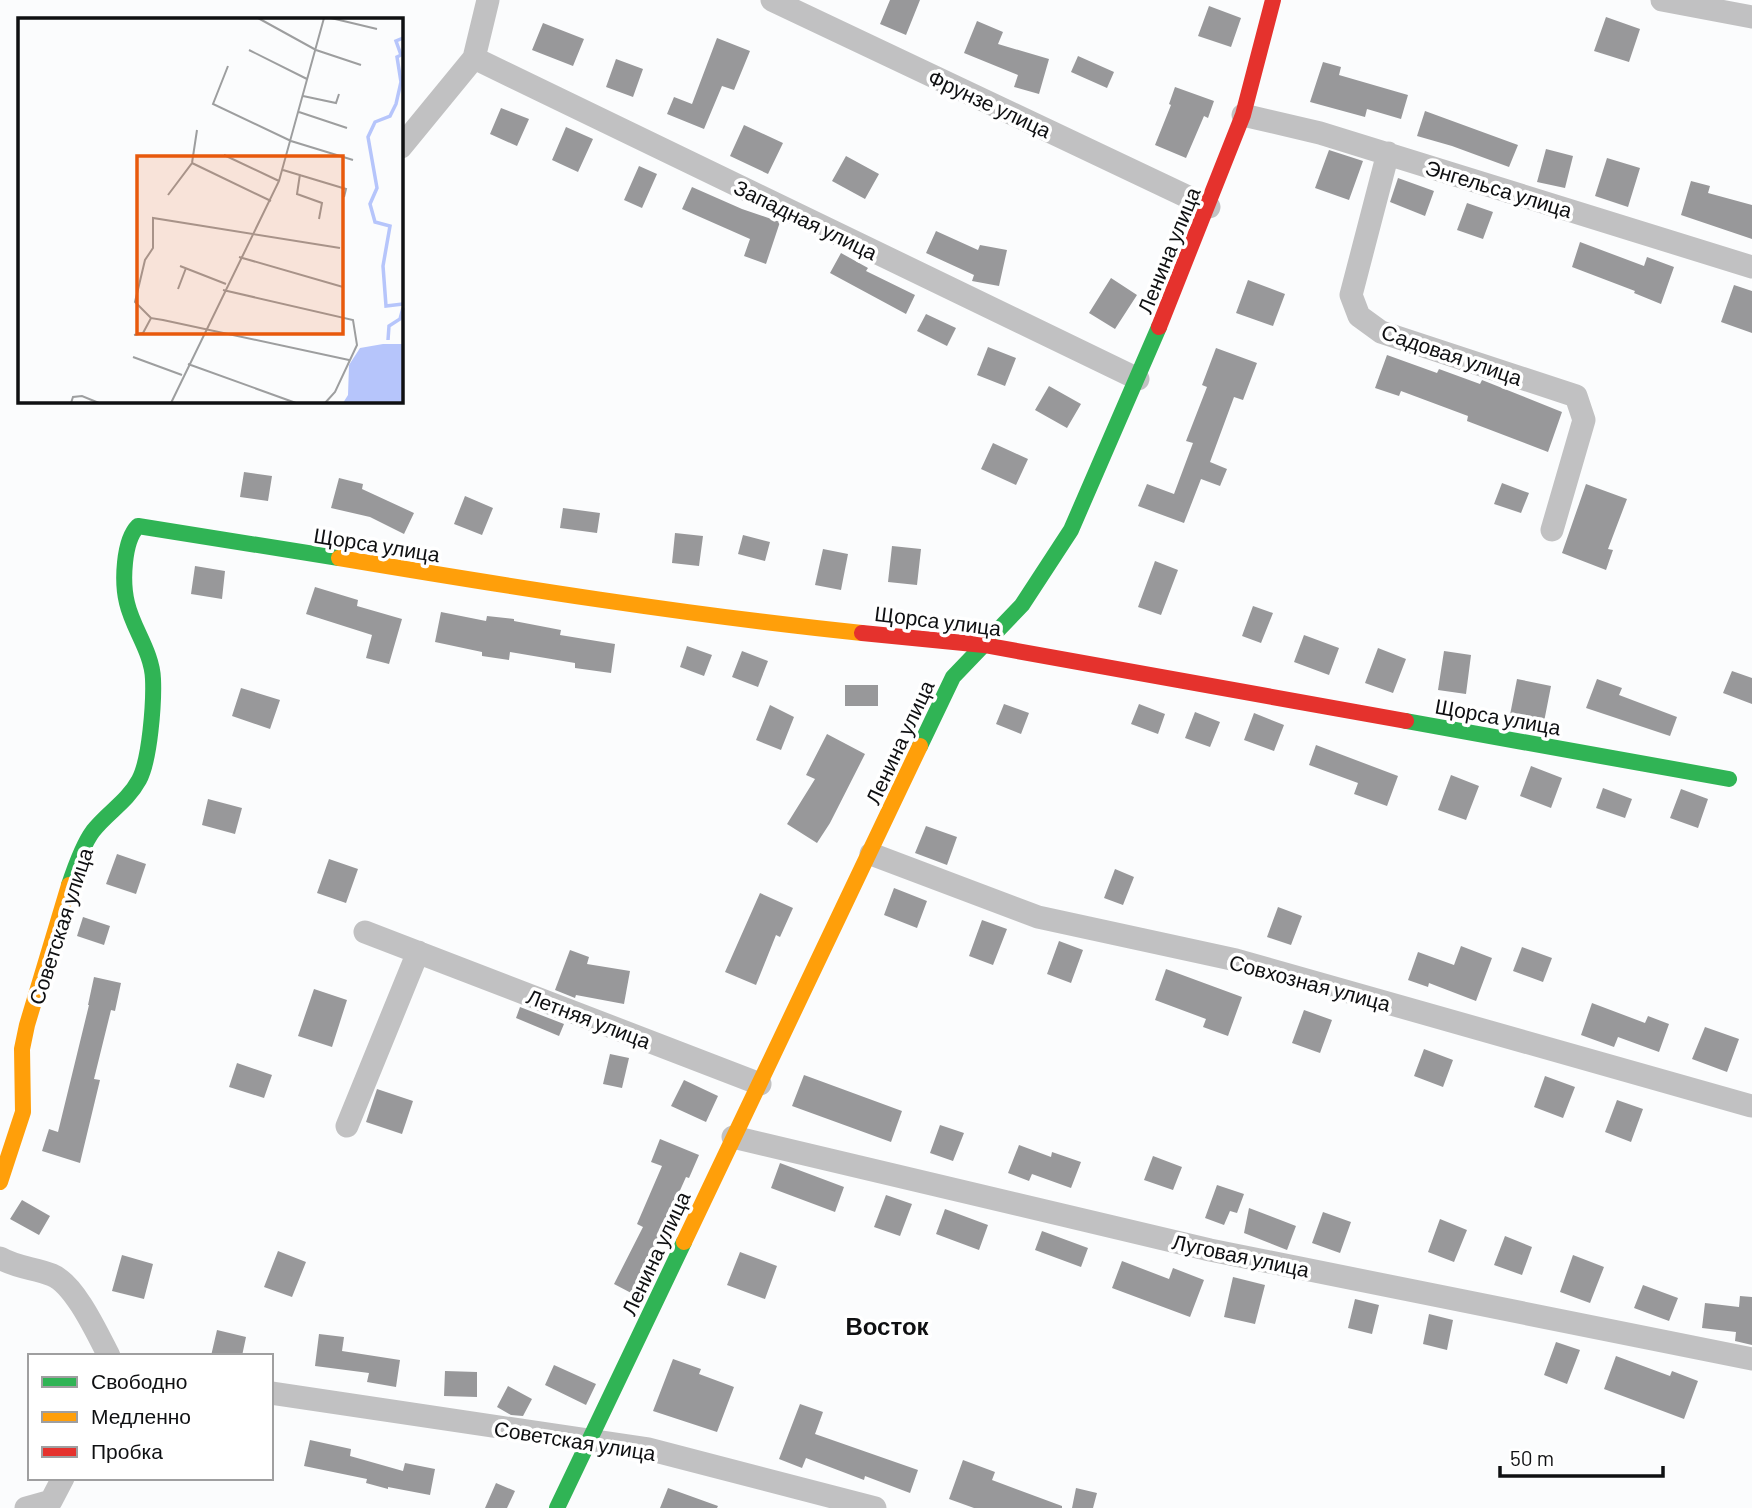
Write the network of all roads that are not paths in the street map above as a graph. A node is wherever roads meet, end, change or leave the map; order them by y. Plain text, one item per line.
1 (488, 0) edge
2 (772, 0) edge
3 (1273, 0) edge
4 (1662, 0) edge
5 (1752, 18) edge
6 (474, 58) junction
7 (1244, 116) junction
8 (402, 146) edge
9 (1388, 153) junction
10 (1209, 207) junction
11 (1752, 267) edge
12 (1138, 379) junction
13 (138, 526) joint
14 (1552, 530) dead end
15 (984, 645) junction
16 (1729, 779) dead end
17 (871, 854) junction
18 (365, 932) dead end
19 (418, 952) junction
20 (760, 1084) junction
21 (1751, 1106) edge
22 (347, 1126) dead end
23 (733, 1137) junction
24 (0, 1182) edge
25 (0, 1258) edge
26 (108, 1354) edge
27 (1752, 1359) edge
28 (273, 1393) edge
29 (589, 1442) junction
30 (62, 1480) edge
31 (26, 1508) edge
32 (557, 1508) edge
33 (875, 1508) edge

1 - 6 street
2 - 10 street, Фрунзе улица
3 - 7 street, Ленина улица
4 - 5 street
6 - 8 street
6 - 12 street, Западная улица
7 - 9 street, Энгельса улица
7 - 10 street, Ленина улица
9 - 11 street, Энгельса улица
9 - 14 street, Садовая улица
10 - 12 street, Ленина улица
12 - 15 street, Ленина улица
13 - 15 street, Щорса улица
13 - 24 street, Советская улица
15 - 16 street, Щорса улица
15 - 17 street, Ленина улица
17 - 20 street, Ленина улица
17 - 21 street, Совхозная улица
18 - 19 street, Летняя улица
19 - 20 street, Летняя улица
19 - 22 street
20 - 23 street, Ленина улица
23 - 27 street, Луговая улица
23 - 29 street, Ленина улица
25 - 26 street
28 - 29 street, Советская улица
29 - 32 street, Ленина улица
29 - 33 street, Советская улица
30 - 31 street

